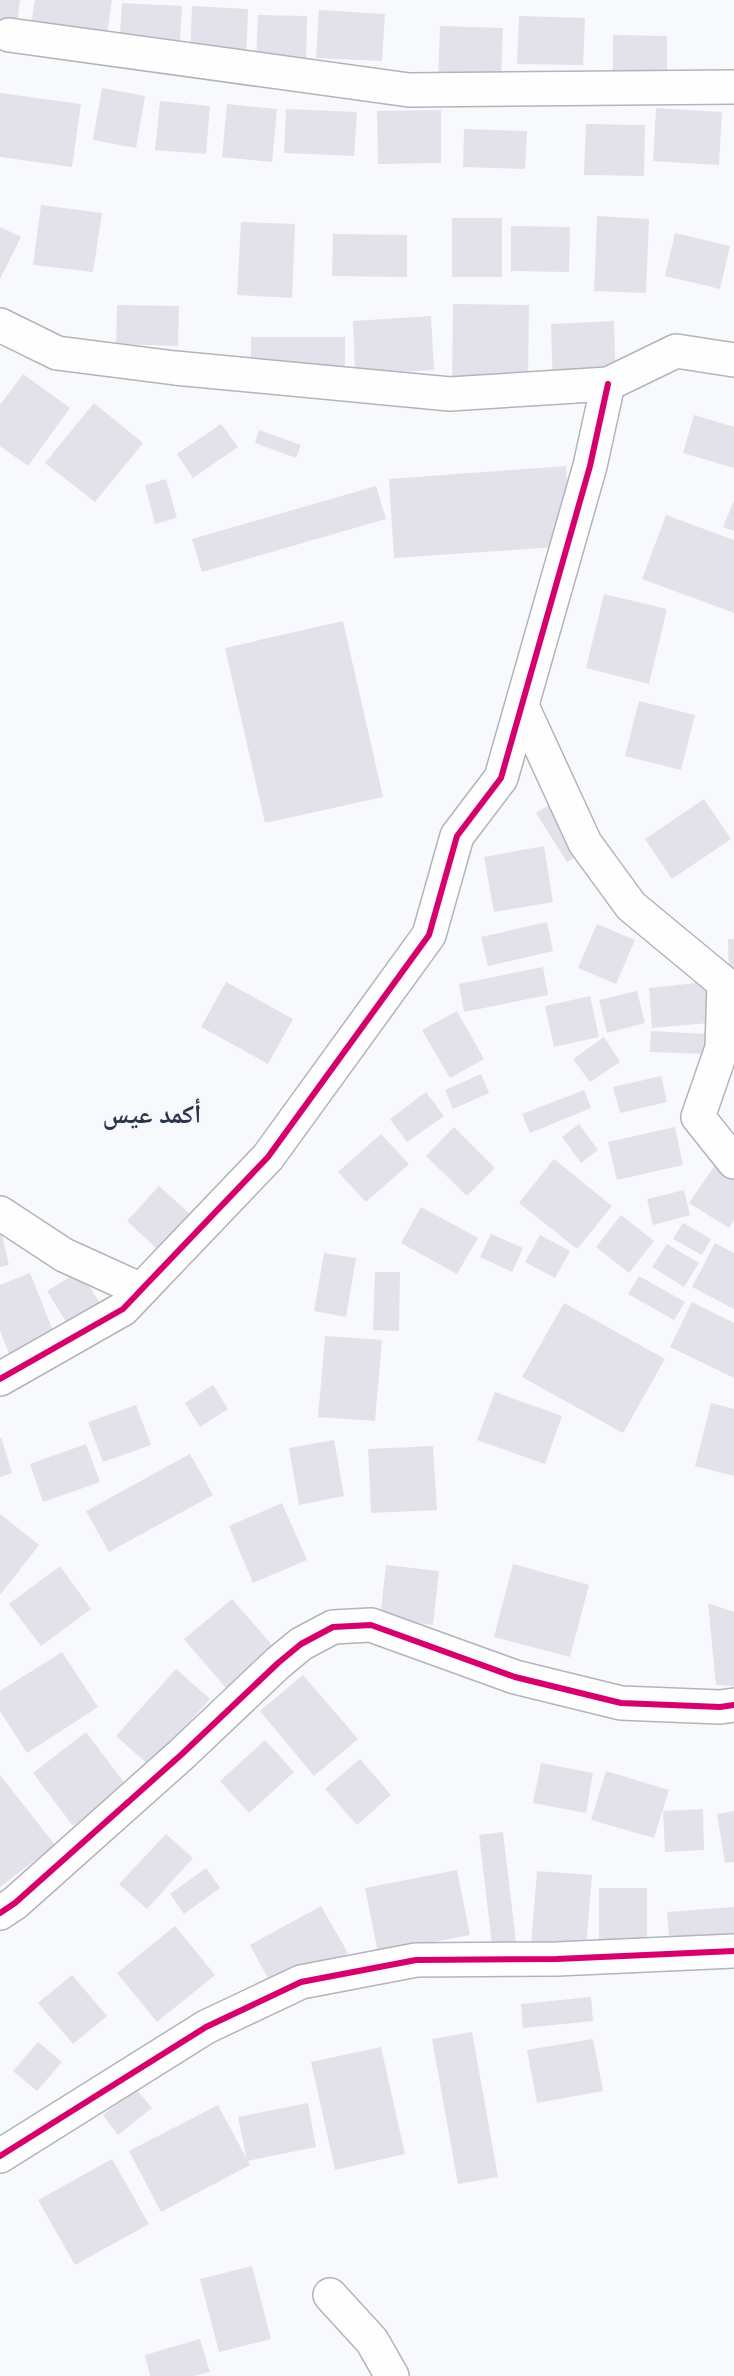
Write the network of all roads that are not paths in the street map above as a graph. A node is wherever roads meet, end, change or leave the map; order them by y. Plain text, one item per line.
1 (9, 35) dead end
2 (734, 87) edge
3 (0, 325) edge
4 (734, 360) edge
5 (608, 384) junction
6 (522, 706) junction
7 (734, 1162) edge
8 (0, 1213) edge
9 (141, 1290) junction
10 (0, 1379) edge
11 (734, 1705) edge
12 (0, 1913) edge
13 (734, 1951) edge
14 (0, 2156) edge
15 (330, 2295) dead end
16 (392, 2376) edge

1 - 2 street
3 - 5 street
4 - 5 street
5 - 6 street
6 - 7 street
6 - 9 street
8 - 9 street
9 - 10 street
11 - 12 street
13 - 14 street
15 - 16 street

